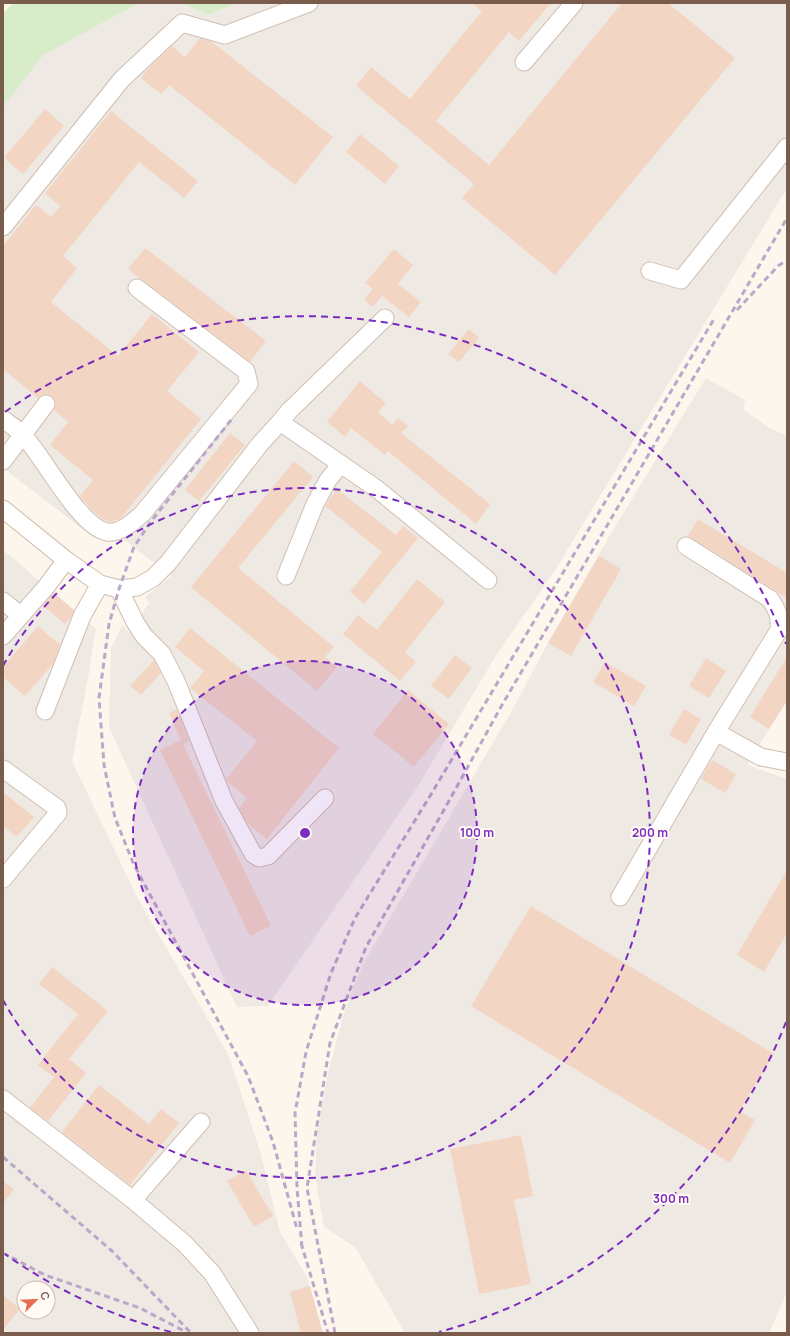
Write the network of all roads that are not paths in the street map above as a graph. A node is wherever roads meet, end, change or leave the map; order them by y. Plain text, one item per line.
1 (309, 3) edge
2 (574, 3) edge
3 (524, 62) dead end
4 (787, 147) edge
5 (3, 227) edge
6 (650, 271) dead end
7 (137, 288) dead end
8 (385, 318) dead end
9 (46, 404) dead end
10 (3, 419) edge
11 (280, 422) junction
12 (22, 434) junction
13 (3, 461) edge
14 (341, 464) junction
15 (3, 509) edge
16 (686, 546) dead end
17 (66, 560) junction
18 (286, 576) dead end
19 (488, 580) dead end
20 (100, 584) junction
21 (119, 589) junction
22 (3, 601) edge
23 (20, 615) junction
24 (3, 636) edge
25 (45, 711) dead end
26 (716, 732) junction
27 (787, 762) edge
28 (3, 769) edge
29 (325, 798) dead end
30 (3, 880) edge
31 (620, 897) dead end
32 (3, 1099) edge
33 (201, 1122) dead end
34 (133, 1200) junction
35 (250, 1333) edge

1 - 5 lane
2 - 3 lane
4 - 6 lane
7 - 12 lane
8 - 11 lane
9 - 12 lane
10 - 12 lane
11 - 14 lane
11 - 21 lane
12 - 13 lane
14 - 18 lane
14 - 19 lane
15 - 17 lane
16 - 26 lane
17 - 20 lane
17 - 23 lane
20 - 21 lane
20 - 25 lane
21 - 29 lane
22 - 23 lane
23 - 24 lane
26 - 27 lane
26 - 31 lane
28 - 30 lane
32 - 34 lane
33 - 34 lane
34 - 35 lane

